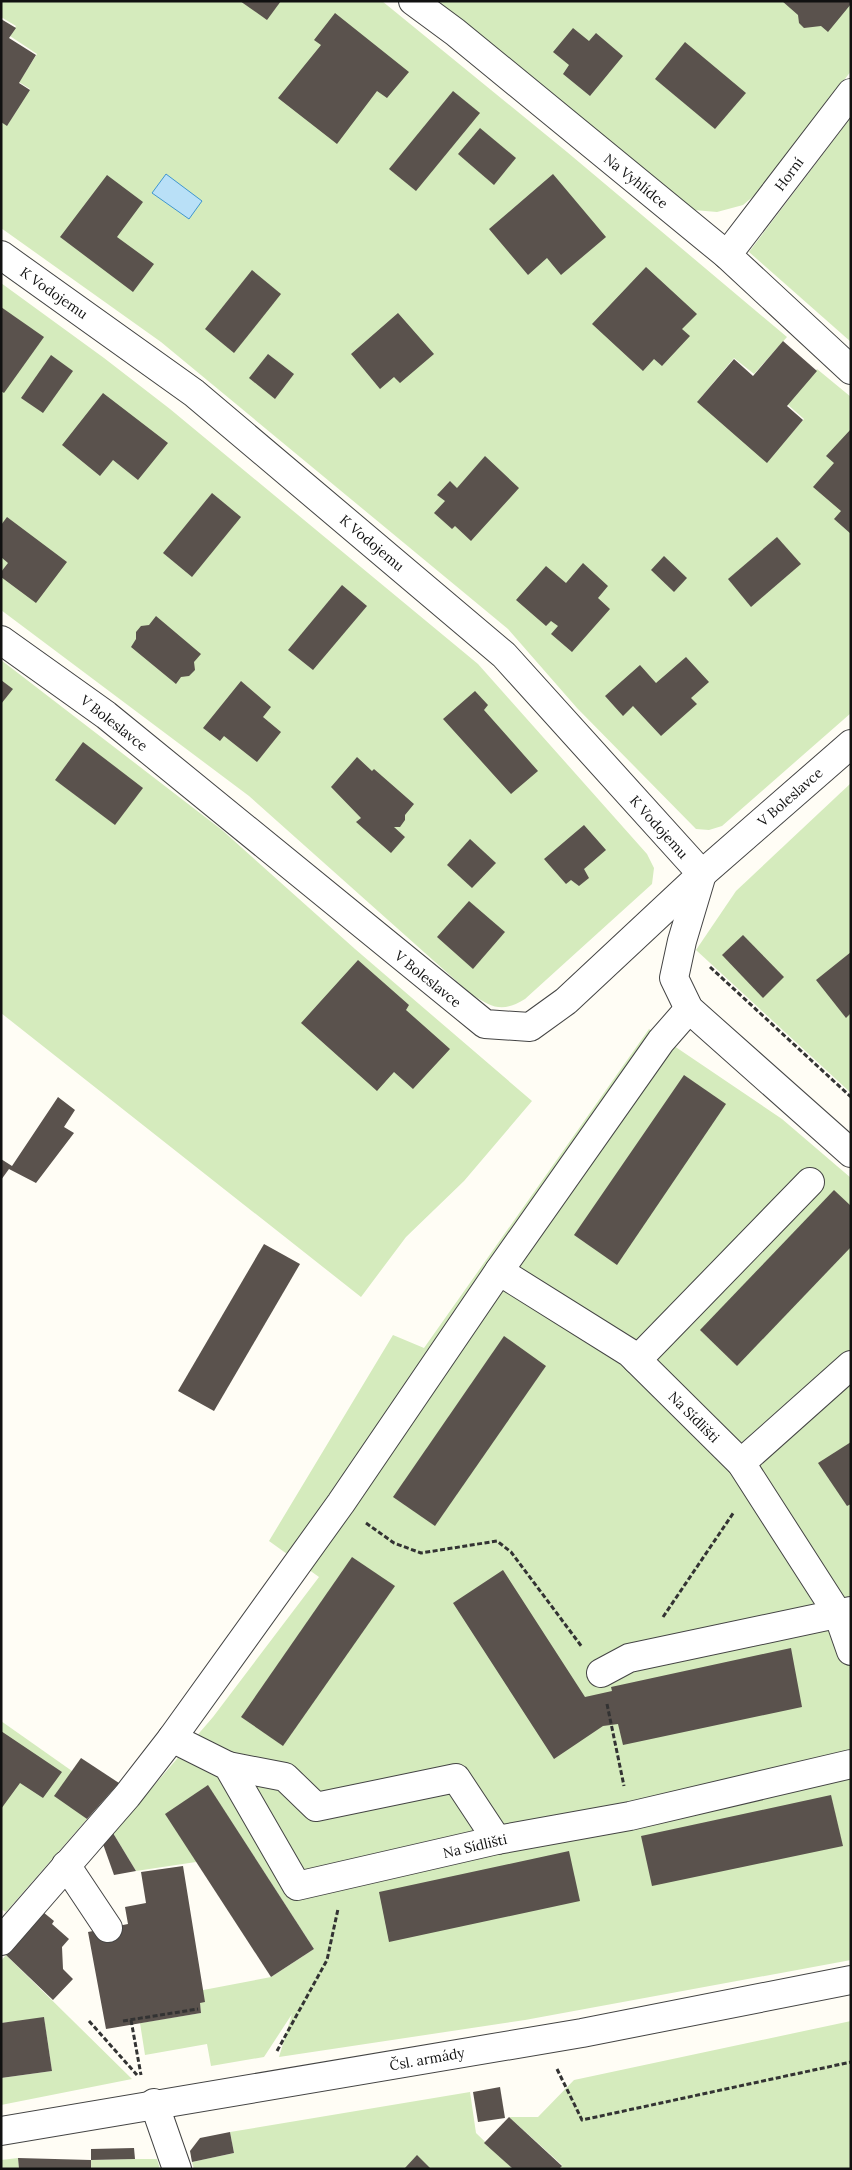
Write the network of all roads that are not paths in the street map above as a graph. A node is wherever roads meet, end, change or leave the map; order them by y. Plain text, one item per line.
1 (413, 1) edge
2 (851, 93) edge
3 (727, 255) junction
4 (1, 256) edge
5 (851, 370) edge
6 (1, 640) edge
7 (851, 744) edge
8 (702, 874) junction
9 (689, 1009) junction
10 (851, 1153) edge
11 (810, 1182) dead end
12 (499, 1271) junction
13 (637, 1360) junction
14 (851, 1365) edge
15 (747, 1472) junction
16 (845, 1612) edge
17 (851, 1651) edge
18 (601, 1673) dead end
19 (172, 1738) junction
20 (851, 1764) edge
21 (228, 1766) junction
22 (497, 1840) junction
23 (66, 1865) junction
24 (108, 1928) dead end
25 (1, 1941) edge
26 (851, 1980) edge
27 (154, 2103) junction
28 (1, 2130) edge
29 (177, 2169) edge

1 - 3 street, Na Vyhlídce
2 - 3 street, Horní
3 - 5 street, Na Vyhlídce
4 - 8 street, K Vodojemu
6 - 8 street, V Boleslavce
7 - 8 street, V Boleslavce
8 - 9 street
9 - 10 street
9 - 12 street
11 - 13 street
12 - 13 street, Na Sídlišti
12 - 19 street
13 - 15 street, Na Sídlišti
14 - 15 street
15 - 16 street, Na Sídlišti
16 - 17 street, Na Sídlišti
16 - 18 street
19 - 21 street
19 - 23 street
20 - 22 street, Na Sídlišti
21 - 22 street
21 - 22 street, Na Sídlišti
23 - 24 street
23 - 25 street
26 - 27 street, Čsl. armády
27 - 28 street, Čsl. armády
27 - 29 street

